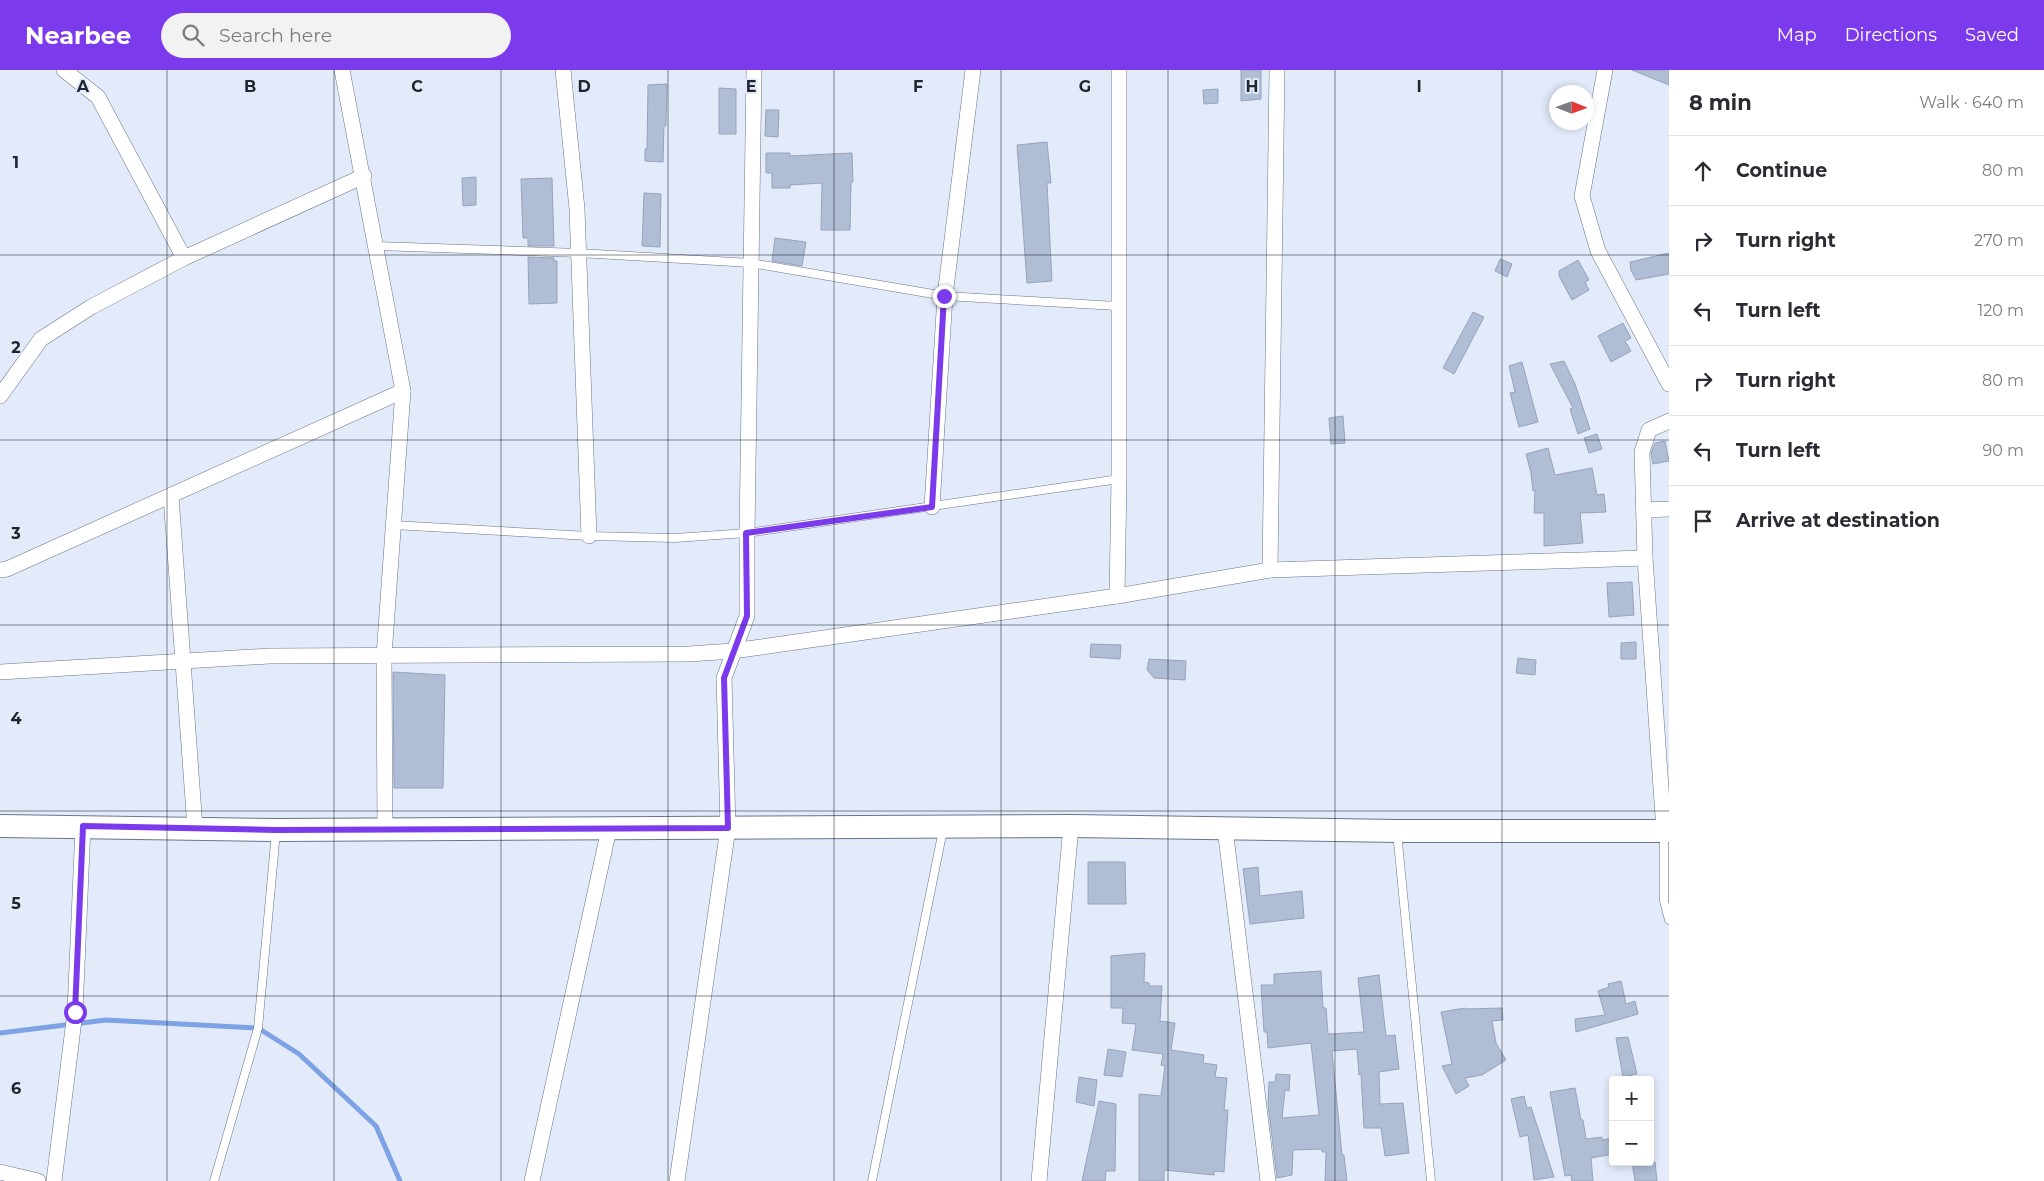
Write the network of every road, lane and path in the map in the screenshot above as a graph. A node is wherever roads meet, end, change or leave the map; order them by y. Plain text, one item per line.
1 (64, 70) edge
2 (342, 70) edge
3 (563, 70) edge
4 (754, 70) edge
5 (973, 70) edge
6 (1119, 70) edge
7 (1277, 70) edge
8 (1605, 70) edge
9 (364, 176) junction
10 (377, 246) junction
11 (579, 252) junction
12 (184, 258) junction
13 (751, 263) junction
14 (944, 296) junction
15 (1118, 306) junction
16 (1669, 384) edge
17 (403, 391) junction
18 (0, 396) edge
19 (1669, 422) edge
20 (1119, 479) junction
21 (171, 496) junction
22 (932, 507) junction
23 (1669, 509) edge
24 (1644, 510) junction
25 (393, 525) junction
26 (746, 533) junction
27 (589, 536) junction
28 (1645, 558) junction
29 (0, 570) edge
30 (1270, 570) junction
31 (1117, 596) junction
32 (733, 651) junction
33 (384, 656) junction
34 (183, 661) junction
35 (0, 672) edge
36 (0, 826) edge
37 (83, 826) junction
38 (1071, 826) junction
39 (195, 828) junction
40 (609, 828) junction
41 (728, 828) junction
42 (944, 828) junction
43 (1225, 828) junction
44 (385, 829) junction
45 (276, 830) junction
46 (1397, 831) junction
47 (1667, 831) edge
48 (1669, 920) edge
49 (0, 1172) edge
50 (38, 1181) edge
51 (54, 1181) edge
52 (214, 1181) edge
53 (532, 1181) edge
54 (677, 1181) edge
55 (872, 1181) edge
56 (1039, 1181) edge
57 (1268, 1181) edge
58 (1431, 1181) edge

1 - 12 street
2 - 9 street
3 - 11 street
4 - 13 street
5 - 14 street
6 - 15 street
7 - 30 street
8 - 16 street
9 - 10 street
9 - 12 street
10 - 11 lane
10 - 17 street
11 - 13 lane
11 - 27 street
12 - 18 street
13 - 14 lane
13 - 26 street
14 - 15 lane
14 - 22 street
15 - 20 street
17 - 21 street
17 - 25 street
19 - 24 street
20 - 22 lane
20 - 31 street
21 - 29 street
21 - 34 street
22 - 26 lane
23 - 24 street
24 - 28 street
25 - 27 lane
25 - 33 street
26 - 27 lane
26 - 32 street
28 - 30 street
28 - 47 street
30 - 31 street
31 - 32 street
32 - 33 street
32 - 41 street
33 - 34 street
33 - 44 street
34 - 35 street
34 - 39 street
36 - 37 main road
37 - 39 main road
37 - 51 street
38 - 42 main road
38 - 43 main road
38 - 56 street
39 - 45 main road
40 - 41 main road
40 - 44 main road
40 - 53 street
41 - 42 main road
41 - 54 street
42 - 55 lane
43 - 46 main road
43 - 57 street
44 - 45 main road
45 - 52 lane
46 - 47 main road
46 - 58 lane
47 - 48 lane
49 - 50 street

